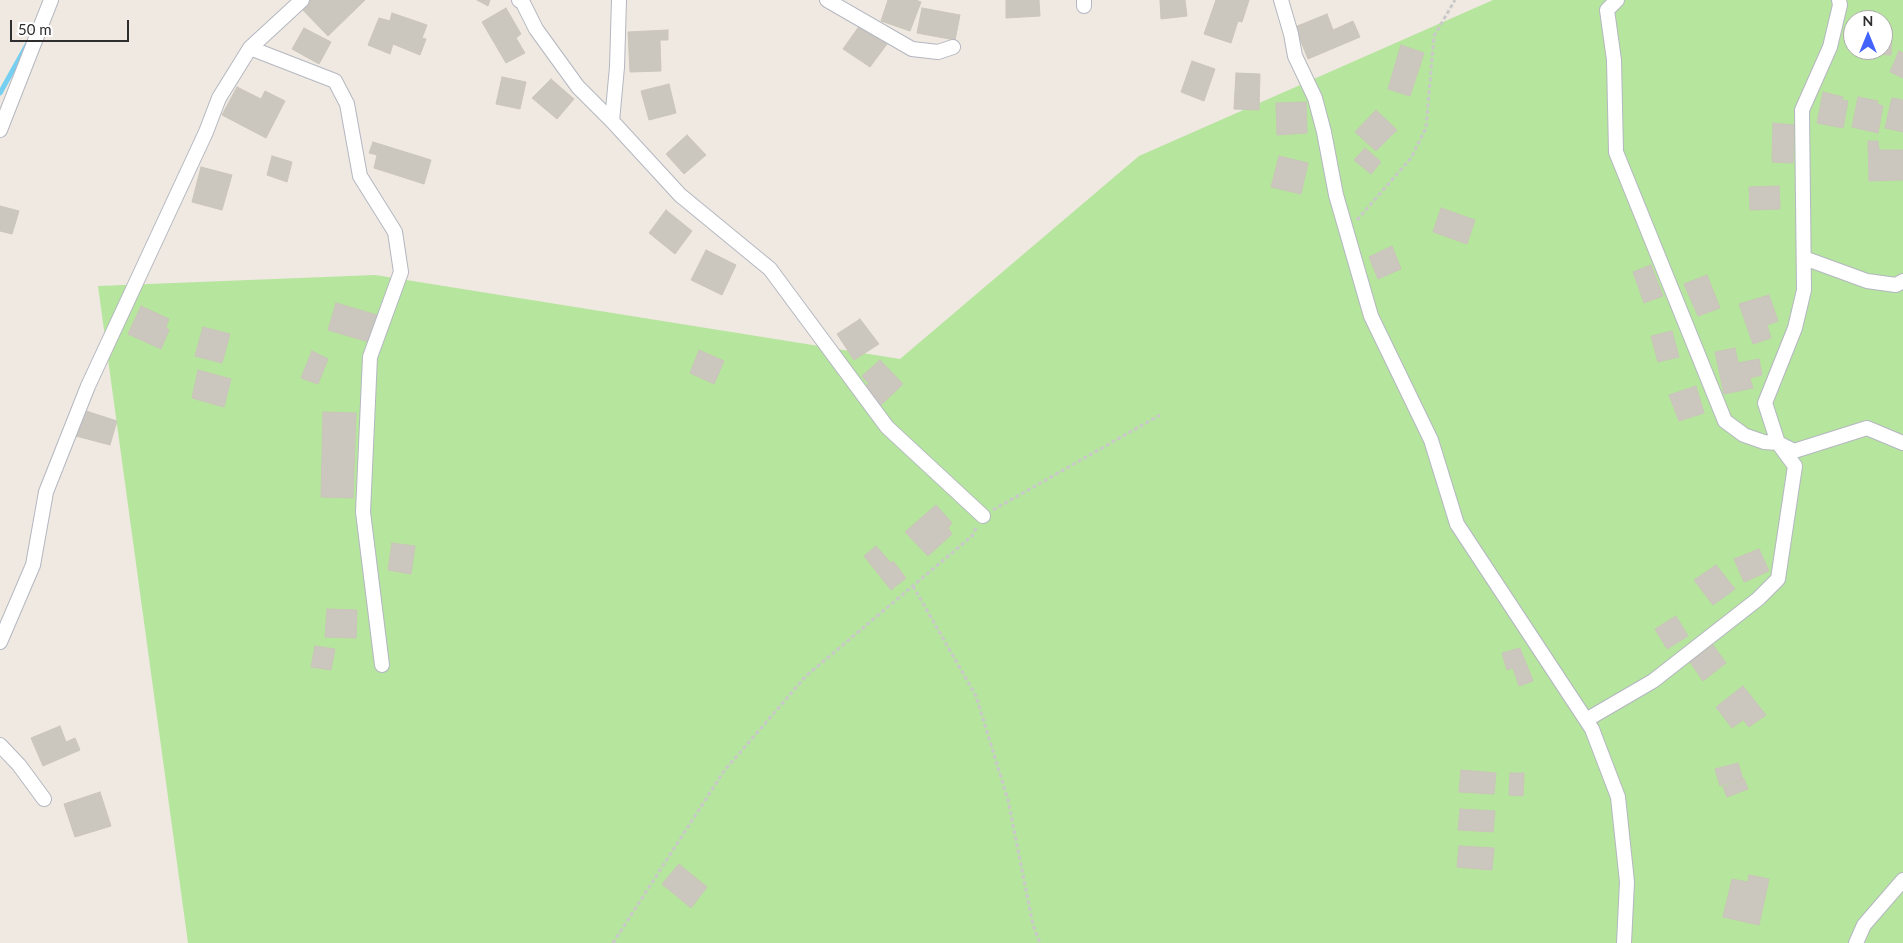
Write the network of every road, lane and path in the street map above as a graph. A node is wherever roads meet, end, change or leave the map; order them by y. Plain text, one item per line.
1 (52, 0) edge
2 (302, 0) edge
3 (519, 0) edge
4 (619, 0) edge
5 (827, 0) edge
6 (1281, 0) edge
7 (1455, 0) edge
8 (1617, 0) edge
9 (1840, 0) edge
10 (953, 47) dead end
11 (250, 48) junction
12 (612, 121) junction
13 (0, 130) edge
14 (1347, 232) junction
15 (1804, 258) junction
16 (1903, 281) edge
17 (1160, 415) dead end
18 (1903, 442) edge
19 (1778, 444) junction
20 (983, 516) junction
21 (913, 586) junction
22 (0, 642) edge
23 (382, 665) dead end
24 (1586, 720) junction
25 (0, 745) edge
26 (44, 799) dead end
27 (1903, 880) edge
28 (613, 943) edge
29 (1040, 943) edge
30 (1624, 943) edge
31 (1856, 943) edge

1 - 13 street
2 - 11 street
3 - 12 street
4 - 12 street
5 - 10 street
6 - 14 street
7 - 14 path
8 - 19 street
9 - 15 street
11 - 22 street
11 - 23 street
12 - 20 street
14 - 24 street
15 - 16 street
15 - 19 street
17 - 20 path
18 - 19 street
19 - 24 street
20 - 21 path
21 - 28 path
21 - 29 path
24 - 30 street
25 - 26 street
27 - 31 street

